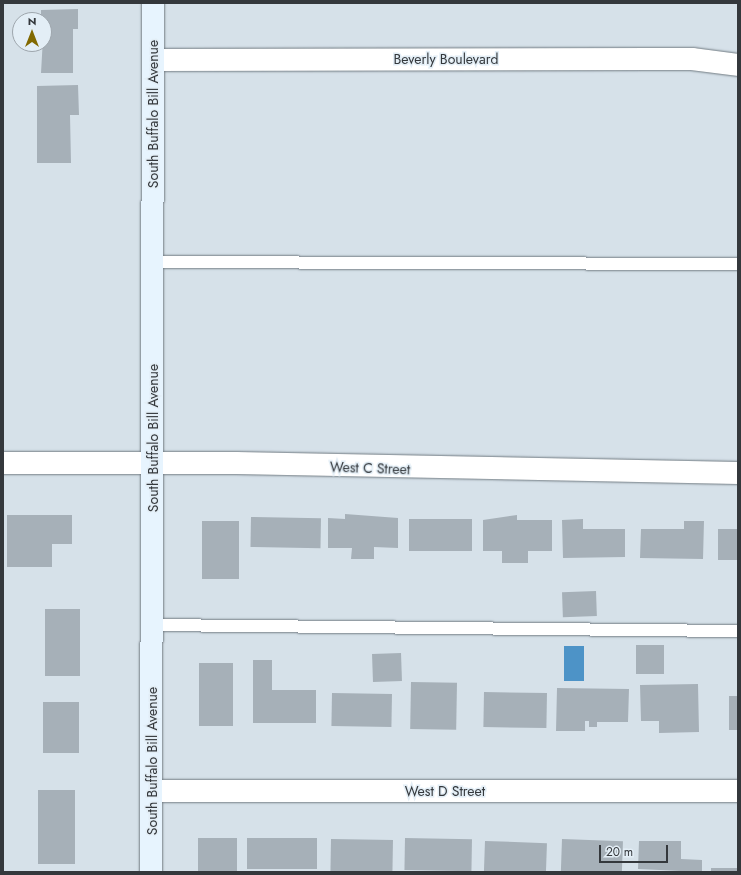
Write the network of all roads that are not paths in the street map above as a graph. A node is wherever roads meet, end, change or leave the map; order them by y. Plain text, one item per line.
1 (153, 3) edge
2 (153, 60) junction
3 (738, 65) edge
4 (153, 262) junction
5 (738, 264) edge
6 (3, 464) edge
7 (153, 464) junction
8 (738, 473) edge
9 (152, 625) junction
10 (738, 631) edge
11 (151, 792) junction
12 (738, 792) edge
13 (151, 872) edge

1 - 2 main road, South Buffalo Bill Avenue
2 - 3 street, Beverly Boulevard
2 - 4 main road, South Buffalo Bill Avenue
4 - 5 lane
4 - 7 main road, South Buffalo Bill Avenue
6 - 7 street, West C Street
7 - 8 street, West C Street
7 - 9 main road, South Buffalo Bill Avenue
9 - 10 lane
9 - 11 main road, South Buffalo Bill Avenue
11 - 12 street, West D Street
11 - 13 main road, South Buffalo Bill Avenue

